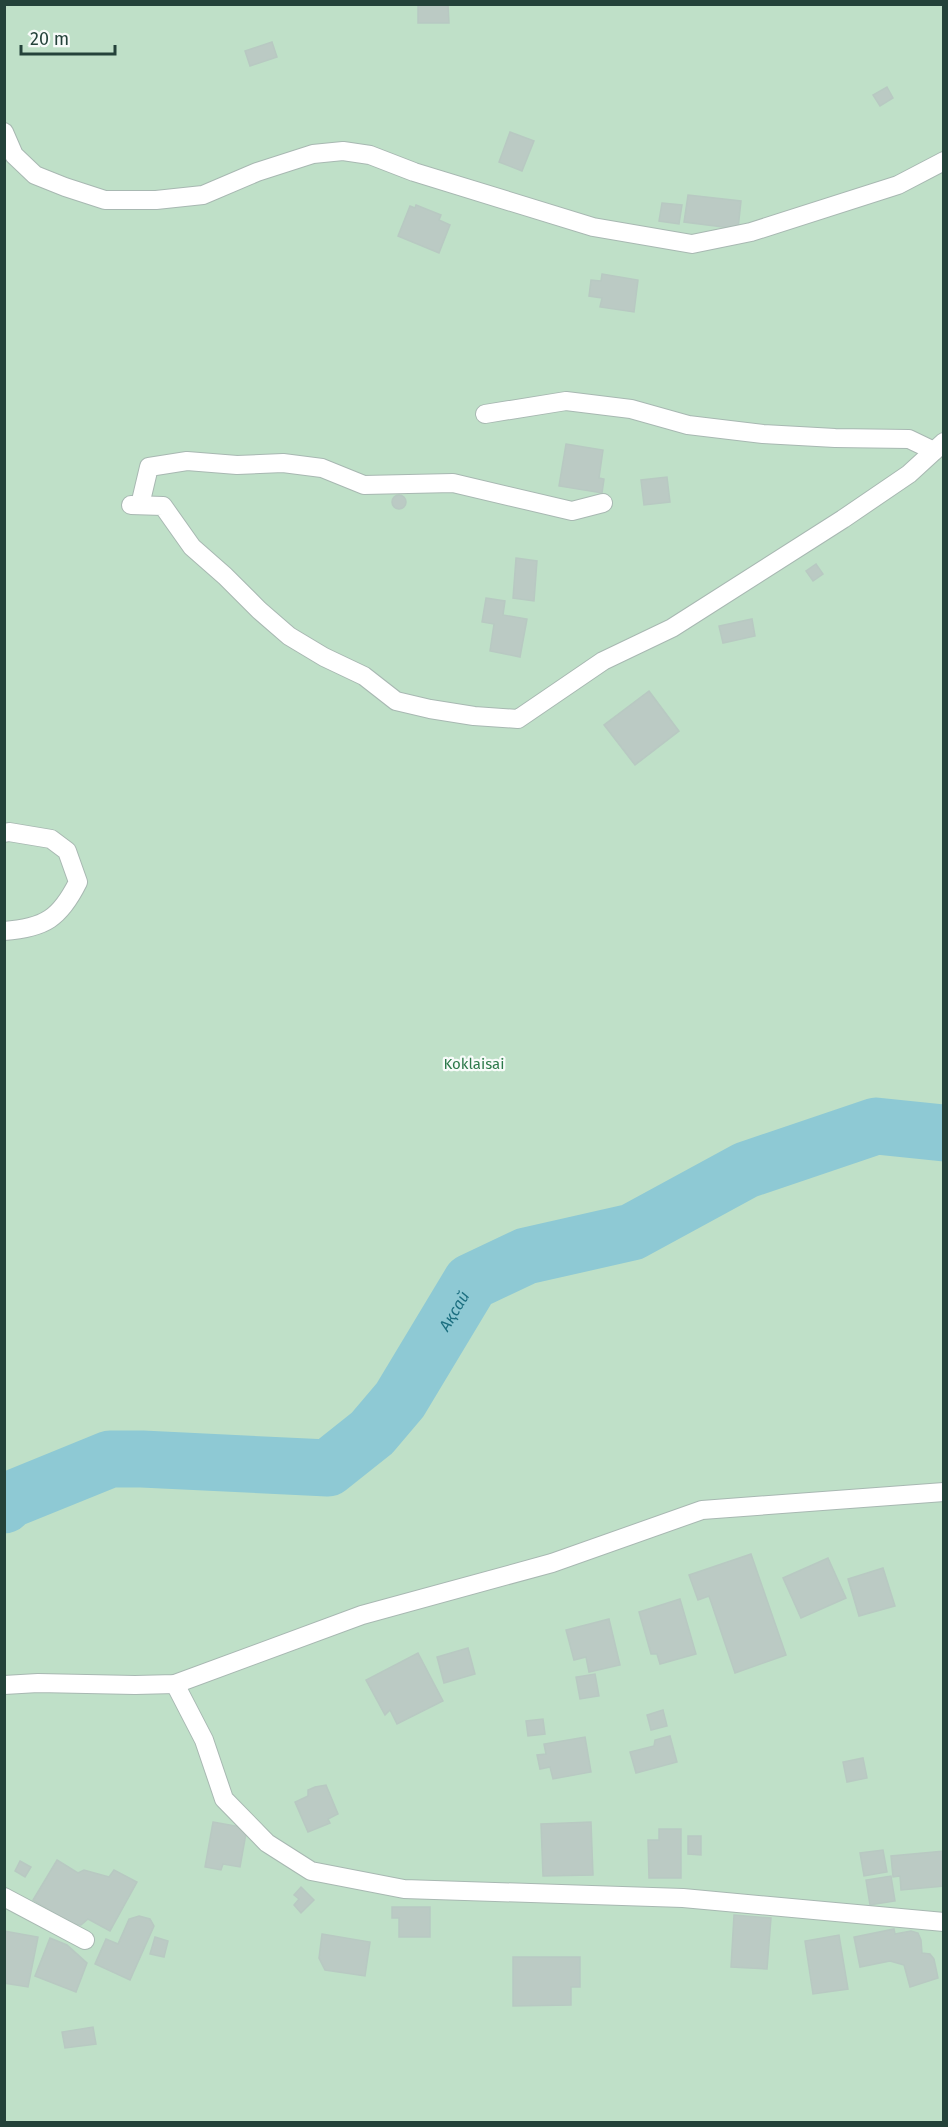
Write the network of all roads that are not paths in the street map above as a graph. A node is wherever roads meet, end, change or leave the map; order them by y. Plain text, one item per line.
1 (4, 132) edge
2 (944, 161) edge
3 (485, 414) dead end
4 (939, 447) edge
5 (603, 503) dead end
6 (4, 833) edge
7 (4, 931) edge
8 (944, 1491) edge
9 (175, 1684) junction
10 (4, 1685) edge
11 (4, 1897) edge
12 (944, 1922) edge
13 (85, 1940) dead end

1 - 2 street
3 - 4 street
4 - 5 street
6 - 7 street
8 - 9 street
9 - 10 street
9 - 12 street
11 - 13 street

